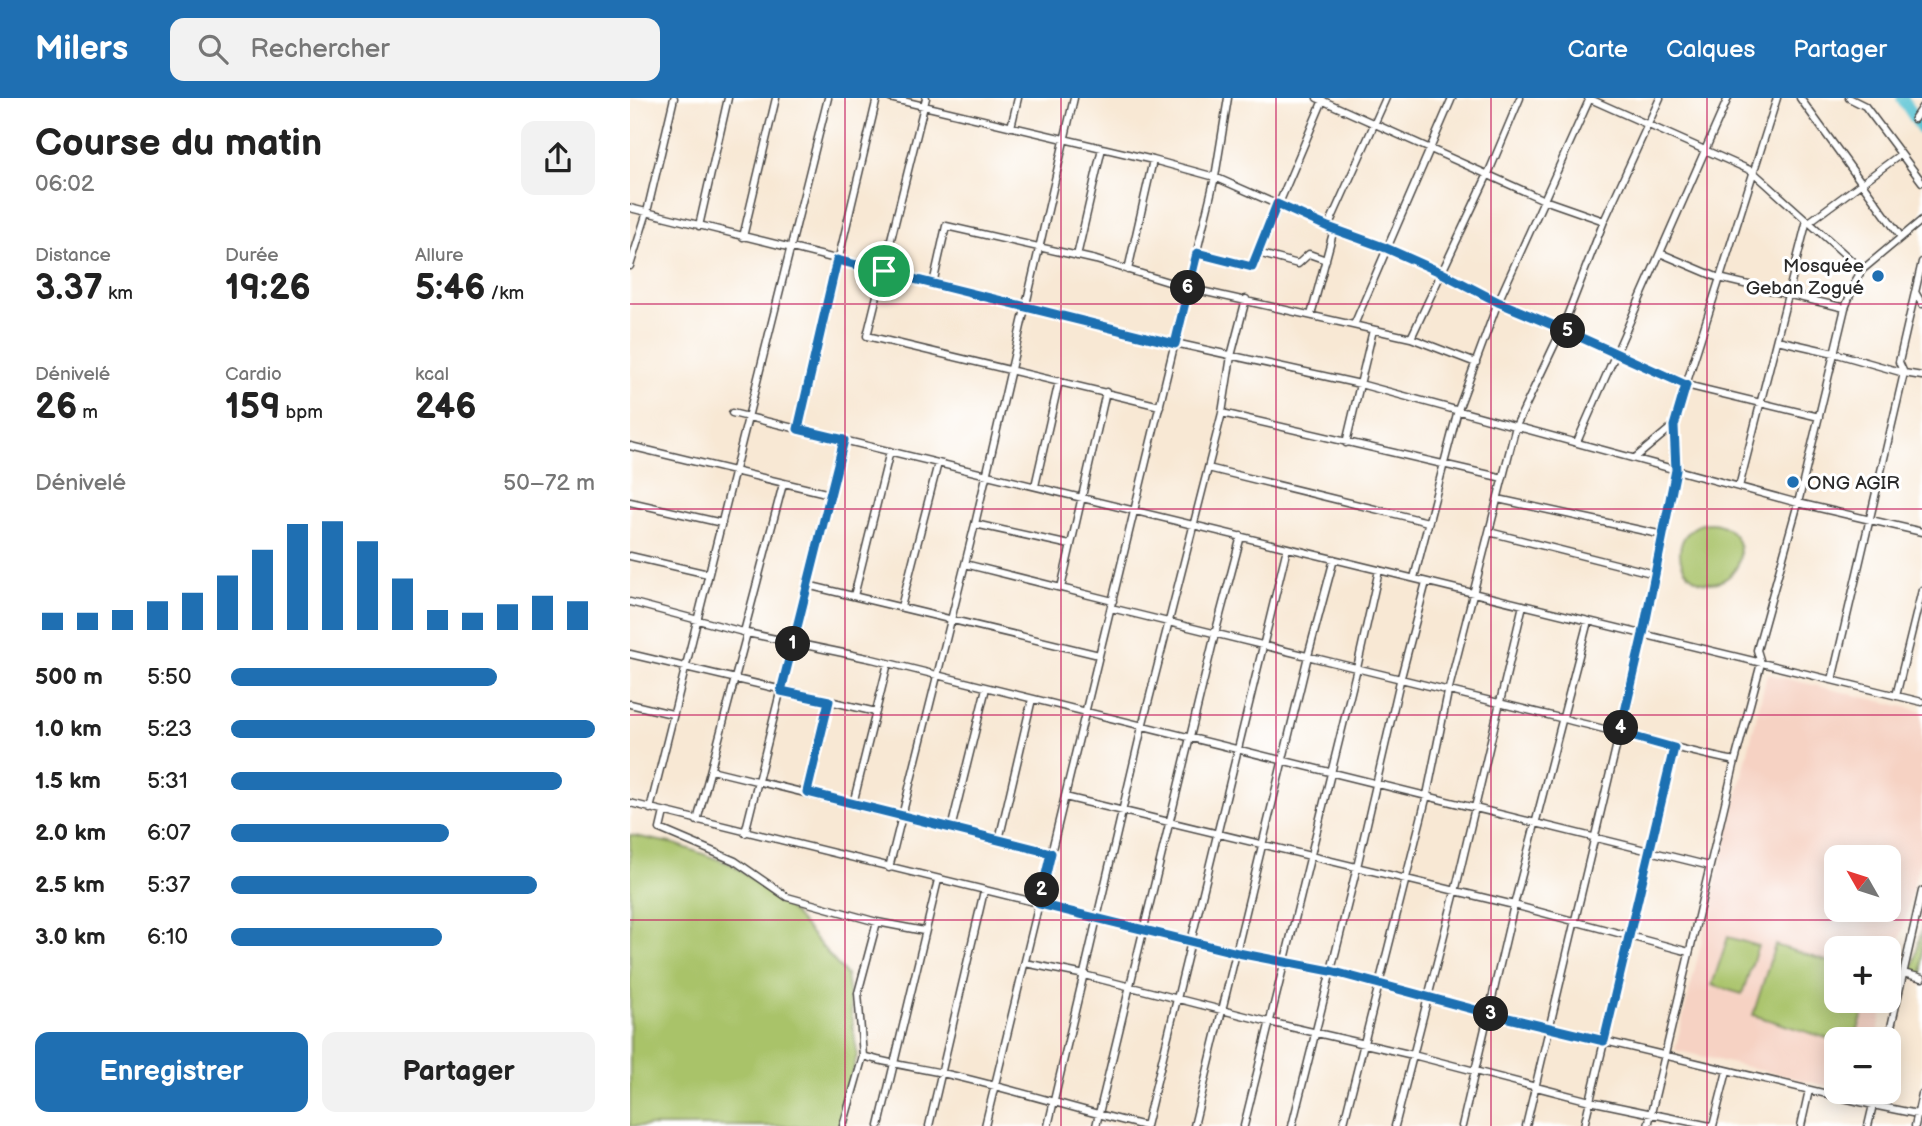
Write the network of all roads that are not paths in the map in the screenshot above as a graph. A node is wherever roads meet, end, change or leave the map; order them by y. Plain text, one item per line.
1 (674, 98) edge
2 (728, 98) edge
3 (776, 98) edge
4 (828, 98) edge
5 (877, 98) edge
6 (890, 98) edge
7 (926, 98) edge
8 (1018, 98) edge
9 (1074, 98) edge
10 (1228, 98) edge
11 (1387, 98) edge
12 (1452, 98) edge
13 (1520, 98) edge
14 (1589, 98) edge
15 (1660, 98) edge
16 (1728, 98) edge
17 (1777, 98) edge
18 (1800, 98) edge
19 (1849, 98) edge
20 (1321, 99) edge
21 (924, 107) junction
22 (1922, 107) edge
23 (1914, 119) dead end
24 (1375, 123) junction
25 (1648, 125) junction
26 (1011, 127) junction
27 (1065, 140) junction
28 (1430, 147) junction
29 (1102, 148) junction
30 (1705, 150) junction
31 (1901, 154) junction
32 (1153, 160) junction
33 (1752, 171) junction
34 (1488, 174) junction
35 (1215, 177) junction
36 (1922, 182) edge
37 (1862, 183) junction
38 (1544, 200) junction
39 (1277, 204) junction
40 (630, 208) edge
41 (647, 212) junction
42 (1922, 220) edge
43 (1604, 221) junction
44 (1808, 221) junction
45 (699, 226) junction
46 (1331, 228) junction
47 (743, 237) junction
48 (1901, 237) junction
49 (791, 248) junction
50 (1386, 248) junction
51 (1041, 249) junction
52 (1197, 253) junction
53 (1258, 253) junction
54 (1660, 253) junction
55 (1077, 257) junction
56 (837, 260) junction
57 (1326, 260) junction
58 (1922, 262) edge
59 (630, 266) edge
60 (1128, 270) junction
61 (1862, 270) junction
62 (884, 271) junction
63 (1440, 272) junction
64 (1719, 278) junction
65 (933, 284) junction
66 (1188, 288) junction
67 (1915, 292) junction
68 (1789, 295) junction
69 (1246, 299) junction
70 (1498, 302) junction
71 (1922, 304) edge
72 (1027, 305) junction
73 (1845, 308) junction
74 (1311, 315) junction
75 (1354, 325) junction
76 (1562, 329) junction
77 (1373, 330) junction
78 (1410, 338) junction
79 (1777, 340) junction
80 (1175, 344) junction
81 (1616, 353) junction
82 (1834, 353) junction
83 (1231, 356) junction
84 (1476, 363) junction
85 (1012, 369) junction
86 (1904, 373) junction
87 (1922, 376) edge
88 (1059, 381) junction
89 (1360, 384) junction
90 (1686, 385) junction
91 (1106, 392) junction
92 (1759, 402) junction
93 (1160, 405) junction
94 (1458, 410) junction
95 (732, 413) dead end
96 (1222, 413) junction
97 (748, 417) junction
98 (1819, 417) junction
99 (1516, 426) junction
100 (1674, 426) junction
101 (798, 429) junction
102 (844, 440) junction
103 (1577, 442) junction
104 (1346, 443) junction
105 (630, 446) edge
106 (890, 451) junction
107 (1635, 458) junction
108 (938, 463) junction
109 (1442, 465) junction
110 (1208, 468) junction
111 (1676, 470) junction
112 (734, 472) junction
113 (987, 475) junction
114 (1503, 478) junction
115 (783, 484) junction
116 (1035, 486) junction
117 (1739, 487) junction
118 (830, 494) junction
119 (1082, 498) junction
120 (1498, 499) junction
121 (630, 502) edge
122 (1798, 503) junction
123 (1134, 511) junction
124 (1868, 520) junction
125 (1428, 522) junction
126 (722, 523) junction
127 (975, 524) junction
128 (1194, 525) junction
129 (1489, 532) junction
130 (1922, 532) edge
131 (1241, 536) junction
132 (1663, 536) junction
133 (1070, 545) junction
134 (1287, 548) junction
135 (630, 556) edge
136 (1334, 559) junction
137 (965, 564) junction
138 (1379, 570) junction
139 (708, 574) junction
140 (1655, 575) junction
141 (1413, 578) junction
142 (1426, 582) junction
143 (807, 585) junction
144 (1061, 588) junction
145 (1922, 590) edge
146 (1474, 593) junction
147 (854, 596) junction
148 (630, 602) edge
149 (1112, 604) junction
150 (1523, 605) junction
151 (901, 607) junction
152 (698, 619) junction
153 (950, 621) junction
154 (1588, 621) junction
155 (1169, 622) junction
156 (746, 633) junction
157 (1215, 634) junction
158 (1643, 634) junction
159 (793, 643) junction
160 (1263, 646) junction
161 (630, 654) edge
162 (1099, 655) junction
163 (1308, 656) junction
164 (888, 663) junction
165 (1761, 663) junction
166 (685, 668) junction
167 (1357, 668) junction
168 (937, 676) junction
169 (735, 679) junction
170 (1832, 680) junction
171 (1400, 681) junction
172 (986, 688) junction
173 (781, 691) junction
174 (1448, 692) junction
175 (1896, 696) junction
176 (1031, 699) junction
177 (829, 701) junction
178 (1922, 702) edge
179 (630, 704) edge
180 (1498, 704) junction
181 (876, 712) junction
182 (1085, 713) junction
183 (672, 715) junction
184 (1561, 718) junction
185 (1142, 727) junction
186 (1620, 733) junction
187 (1189, 739) junction
188 (1674, 748) junction
189 (1237, 750) junction
190 (1735, 761) junction
191 (1282, 762) junction
192 (710, 770) junction
193 (1330, 772) junction
194 (758, 782) junction
195 (1377, 783) junction
196 (807, 792) junction
197 (1427, 795) junction
198 (1065, 797) junction
199 (630, 803) edge
200 (853, 804) junction
201 (650, 809) junction
202 (1475, 809) junction
203 (1123, 811) junction
204 (664, 812) junction
205 (904, 817) junction
206 (697, 821) junction
207 (1169, 823) junction
208 (1534, 823) junction
209 (951, 829) junction
210 (745, 833) junction
211 (1217, 833) junction
212 (1595, 837) junction
213 (999, 840) junction
214 (1263, 844) junction
215 (1649, 851) junction
216 (1051, 853) junction
217 (1310, 855) junction
218 (1710, 866) junction
219 (1357, 867) junction
220 (889, 868) junction
221 (1405, 879) junction
222 (938, 880) junction
223 (984, 891) junction
224 (1922, 891) edge
225 (1455, 892) junction
226 (1039, 904) junction
227 (1514, 905) junction
228 (1097, 918) junction
229 (877, 922) junction
230 (1574, 923) junction
231 (1143, 930) junction
232 (924, 931) junction
233 (1629, 937) junction
234 (1191, 941) junction
235 (1689, 952) junction
236 (1238, 953) junction
237 (1284, 961) junction
238 (1025, 963) junction
239 (1331, 971) junction
240 (1903, 972) junction
241 (1082, 975) junction
242 (1922, 978) edge
243 (1378, 984) junction
244 (1130, 987) junction
245 (1428, 997) junction
246 (1177, 998) junction
247 (1222, 1009) junction
248 (1487, 1013) junction
249 (1269, 1022) junction
250 (1891, 1027) edge
251 (1549, 1029) junction
252 (1314, 1033) junction
253 (1604, 1041) junction
254 (1363, 1044) junction
255 (1413, 1055) junction
256 (863, 1056) junction
257 (1664, 1056) junction
258 (892, 1065) junction
259 (1727, 1071) junction
260 (1475, 1072) junction
261 (941, 1073) junction
262 (1536, 1085) junction
263 (995, 1087) junction
264 (1809, 1090) junction
265 (1922, 1094) edge
266 (1053, 1101) junction
267 (1590, 1101) junction
268 (1873, 1105) junction
269 (1650, 1114) junction
270 (1099, 1115) junction
271 (1920, 1115) edge
272 (844, 1126) edge
273 (879, 1126) edge
274 (929, 1126) edge
275 (985, 1126) edge
276 (1048, 1126) edge
277 (1096, 1126) edge
278 (1146, 1126) edge
279 (1195, 1126) edge
280 (1244, 1126) edge
281 (1292, 1126) edge
282 (1343, 1126) edge
283 (1395, 1126) edge
284 (1462, 1126) edge
285 (1526, 1126) edge
286 (1584, 1126) edge
287 (1648, 1126) edge
288 (1711, 1126) edge
289 (1801, 1126) edge
290 (1868, 1126) edge
291 (1915, 1126) edge

1 - 41 street
2 - 45 street
3 - 47 street
4 - 49 street
5 - 56 street
6 - 21 street
7 - 21 street
8 - 26 street
9 - 27 street
10 - 35 street
11 - 24 street
12 - 28 street
13 - 34 street
14 - 25 street
14 - 38 street
15 - 25 street
16 - 30 street
17 - 33 street
18 - 37 street
19 - 31 street
20 - 24 street
20 - 39 street
21 - 26 street
21 - 62 street
22 - 23 street
24 - 28 street
24 - 46 street
25 - 30 street
25 - 43 street
26 - 27 street
27 - 29 street
27 - 51 street
28 - 34 street
28 - 50 street
29 - 32 street
29 - 55 street
30 - 33 street
30 - 54 street
31 - 36 street
31 - 37 street
32 - 35 street
32 - 60 street
33 - 44 street
33 - 64 street
34 - 38 street
34 - 63 street
35 - 39 street
35 - 52 street
37 - 44 street
37 - 48 street
38 - 43 street
38 - 70 street
39 - 46 street
39 - 53 street
40 - 41 street
41 - 45 street
41 - 59 street
42 - 48 street
43 - 76 street
44 - 61 street
44 - 68 street
45 - 47 street
46 - 50 street
46 - 57 street
47 - 49 street
48 - 61 street
49 - 56 street
49 - 97 street
50 - 63 street
50 - 75 street
51 - 55 street
51 - 65 street
51 - 72 street
52 - 53 street
52 - 66 street
53 - 57 street
54 - 64 street
54 - 81 street
55 - 60 street
56 - 62 street
56 - 101 street
57 - 74 street
58 - 67 street
60 - 66 street
61 - 73 street
62 - 65 street
62 - 85 street
63 - 70 street
63 - 78 street
64 - 68 street
64 - 90 street
65 - 72 street
66 - 69 street
66 - 80 street
67 - 71 street
67 - 86 street
68 - 73 street
68 - 79 street
69 - 74 street
69 - 83 street
70 - 76 street
70 - 84 street
72 - 80 street
72 - 85 street
73 - 82 street
74 - 75 street
75 - 77 street
76 - 81 street
76 - 99 street
77 - 78 street
77 - 89 street
78 - 84 street
79 - 82 street
79 - 92 street
80 - 83 street
80 - 93 street
81 - 90 street
81 - 103 street
82 - 86 street
82 - 98 street
83 - 89 street
83 - 96 street
84 - 94 street
85 - 88 street
85 - 113 street
86 - 87 street
86 - 124 street
88 - 91 street
88 - 116 street
89 - 94 street
89 - 104 street
90 - 92 street
90 - 100 street
91 - 93 street
91 - 119 street
92 - 98 street
92 - 117 street
93 - 123 street
94 - 99 street
94 - 109 street
95 - 97 street
96 - 104 street
96 - 110 street
97 - 101 street
97 - 112 street
98 - 122 street
99 - 103 street
99 - 114 street
100 - 107 street
100 - 111 street
101 - 102 street
102 - 106 street
102 - 118 street
103 - 107 street
104 - 109 street
105 - 112 street
106 - 108 street
106 - 147 street
107 - 111 street
108 - 113 street
108 - 151 street
109 - 114 street
109 - 125 street
110 - 125 street
110 - 128 street
111 - 117 street
111 - 132 street
112 - 115 street
112 - 126 street
113 - 116 street
113 - 127 street
114 - 120 street
115 - 118 street
115 - 156 street
116 - 119 street
117 - 122 street
118 - 143 street
119 - 123 street
119 - 133 street
120 - 129 street
120 - 132 street
121 - 126 street
122 - 124 street
122 - 165 street
123 - 128 street
123 - 149 street
124 - 130 street
124 - 170 street
125 - 141 street
126 - 139 street
127 - 133 street
127 - 137 street
128 - 131 street
128 - 155 street
129 - 140 street
129 - 146 street
131 - 134 street
131 - 157 street
132 - 140 street
133 - 144 street
134 - 136 street
134 - 160 street
135 - 139 street
136 - 138 street
136 - 163 street
137 - 144 street
137 - 153 street
138 - 141 street
138 - 167 street
139 - 152 street
140 - 158 street
141 - 142 street
142 - 146 street
142 - 171 street
143 - 147 street
143 - 159 street
144 - 149 street
145 - 175 street
146 - 150 street
146 - 174 street
147 - 151 street
148 - 152 street
149 - 155 street
149 - 162 street
150 - 154 street
150 - 180 street
151 - 153 street
152 - 156 street
152 - 166 street
153 - 162 street
153 - 168 street
154 - 158 street
154 - 184 street
155 - 157 street
155 - 185 street
156 - 159 street
156 - 169 street
157 - 160 street
157 - 187 street
158 - 165 street
158 - 186 street
159 - 164 street
159 - 173 street
160 - 163 street
160 - 189 street
161 - 166 street
162 - 182 street
163 - 167 street
163 - 191 street
164 - 168 street
164 - 181 street
165 - 170 street
165 - 190 street
166 - 169 street
166 - 183 street
167 - 171 street
167 - 193 street
168 - 172 street
168 - 205 street
169 - 173 street
169 - 192 street
170 - 175 street
171 - 174 street
171 - 195 street
172 - 176 street
172 - 209 street
173 - 177 street
173 - 194 street
174 - 180 street
174 - 197 street
175 - 178 street
176 - 182 street
176 - 213 street
177 - 181 street
177 - 196 street
179 - 183 street
180 - 184 street
180 - 202 street
181 - 200 street
182 - 185 street
182 - 198 street
183 - 201 street
184 - 186 street
184 - 208 street
185 - 187 street
185 - 203 street
186 - 188 street
186 - 212 street
187 - 189 street
187 - 207 street
188 - 190 street
188 - 215 street
189 - 191 street
189 - 211 street
190 - 218 street
191 - 193 street
191 - 214 street
192 - 194 street
192 - 206 street
193 - 195 street
193 - 217 street
194 - 196 street
194 - 210 street
195 - 197 street
195 - 219 street
196 - 200 street
197 - 202 street
197 - 221 street
198 - 203 street
198 - 216 street
199 - 201 street
200 - 205 street
201 - 204 street
202 - 208 street
202 - 225 street
203 - 207 street
203 - 228 street
204 - 206 street
204 - 229 street
205 - 209 street
205 - 220 street
206 - 210 street
207 - 211 street
207 - 231 street
208 - 212 street
208 - 227 street
209 - 213 street
210 - 220 street
211 - 214 street
211 - 234 street
212 - 215 street
212 - 230 street
213 - 216 street
214 - 217 street
214 - 236 street
215 - 218 street
215 - 233 street
216 - 226 street
217 - 219 street
217 - 237 street
218 - 235 street
219 - 221 street
219 - 239 street
220 - 222 street
221 - 225 street
221 - 243 street
222 - 223 street
222 - 232 street
223 - 226 street
223 - 261 street
224 - 240 street
225 - 227 street
225 - 245 street
226 - 228 street
226 - 238 street
227 - 230 street
227 - 248 street
228 - 231 street
228 - 241 street
229 - 232 street
229 - 256 street
230 - 233 street
230 - 251 street
231 - 234 street
231 - 244 street
232 - 258 street
233 - 235 street
233 - 253 street
234 - 236 street
234 - 246 street
235 - 257 street
236 - 237 street
236 - 247 street
237 - 239 street
237 - 249 street
238 - 241 street
238 - 263 street
239 - 243 street
239 - 252 street
240 - 242 street
240 - 250 street
241 - 244 street
241 - 266 street
243 - 245 street
243 - 254 street
244 - 246 street
244 - 270 street
245 - 248 street
245 - 255 street
246 - 247 street
246 - 278 street
247 - 249 street
247 - 279 street
248 - 251 street
248 - 260 street
249 - 252 street
249 - 280 street
251 - 253 street
251 - 262 street
252 - 254 street
252 - 281 street
253 - 257 street
253 - 267 street
254 - 255 street
254 - 282 street
255 - 260 street
255 - 283 street
256 - 258 street
256 - 272 street
257 - 259 street
257 - 269 street
258 - 261 street
258 - 273 street
259 - 264 street
259 - 288 street
260 - 262 street
260 - 284 street
261 - 263 street
261 - 274 street
262 - 267 street
262 - 285 street
263 - 266 street
263 - 275 street
264 - 268 street
264 - 289 street
265 - 271 street
266 - 270 street
266 - 276 street
267 - 269 street
267 - 286 street
268 - 271 street
268 - 290 street
269 - 287 street
269 - 288 street
270 - 277 street
270 - 278 street
271 - 291 street

